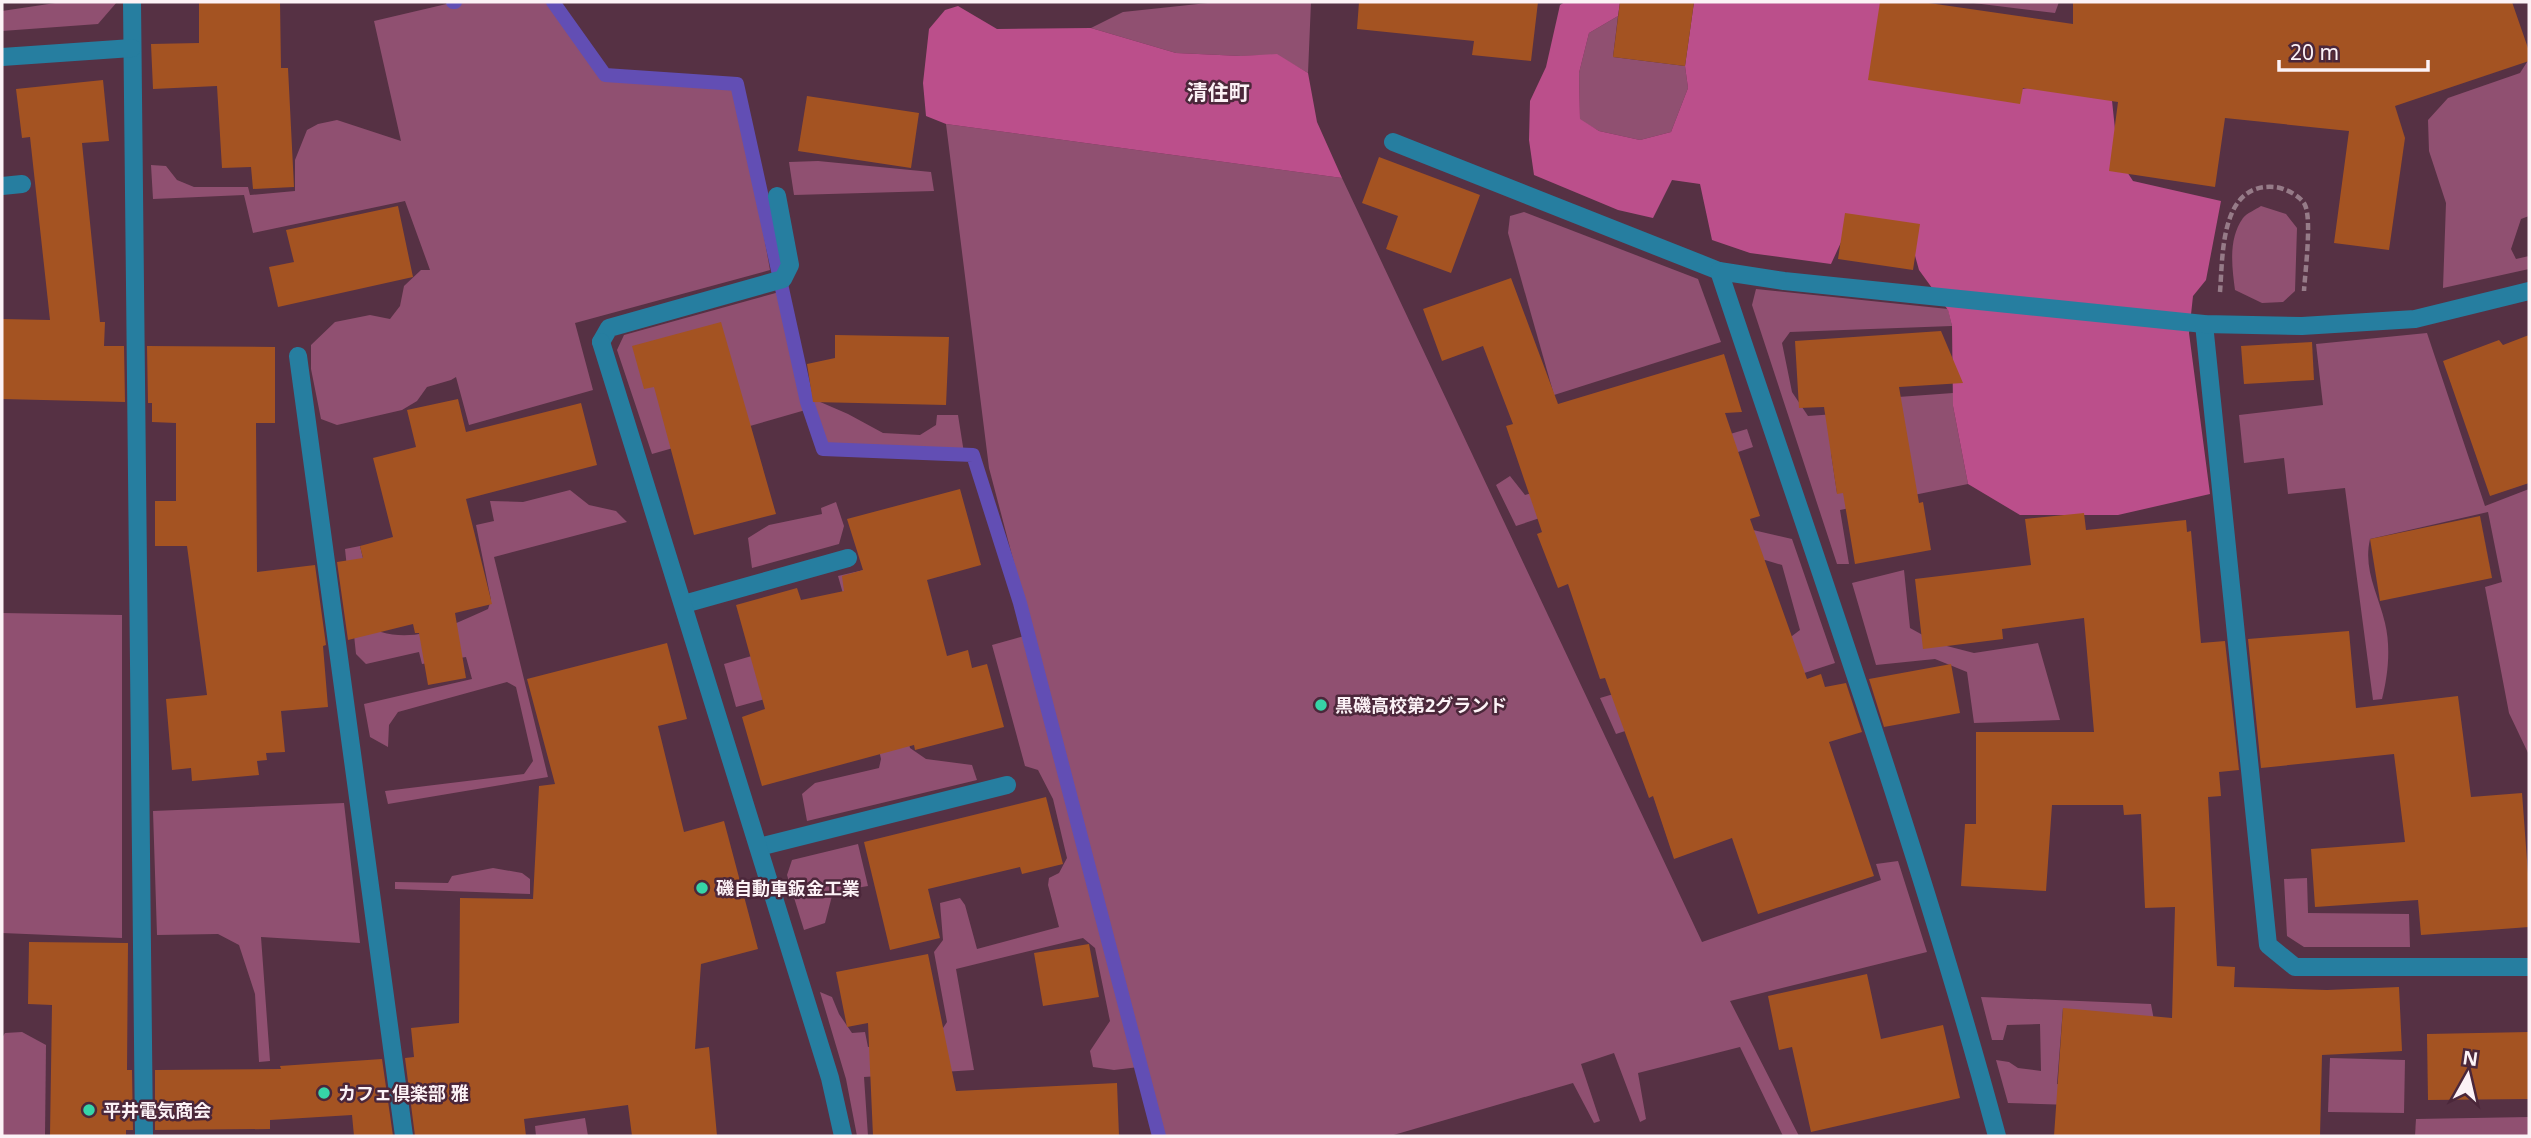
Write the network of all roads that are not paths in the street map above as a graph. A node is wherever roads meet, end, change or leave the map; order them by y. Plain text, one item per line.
1 (132, 2) edge
2 (132, 48) junction
3 (2, 57) edge
4 (1393, 142) dead end
5 (22, 184) dead end
6 (2, 186) edge
7 (777, 196) dead end
8 (1719, 271) junction
9 (2529, 291) edge
10 (2210, 324) junction
11 (298, 356) dead end
12 (848, 558) dead end
13 (684, 604) junction
14 (1007, 785) dead end
15 (760, 847) junction
16 (2529, 967) edge
17 (144, 1136) edge
18 (404, 1136) edge
19 (843, 1136) edge
20 (1997, 1136) edge

1 - 2 street
2 - 3 street
2 - 17 street
4 - 8 street
5 - 6 street
7 - 13 street
8 - 10 street
8 - 20 street
9 - 10 street
10 - 16 street
11 - 18 street
12 - 13 street
13 - 15 street
14 - 15 street
15 - 19 street

